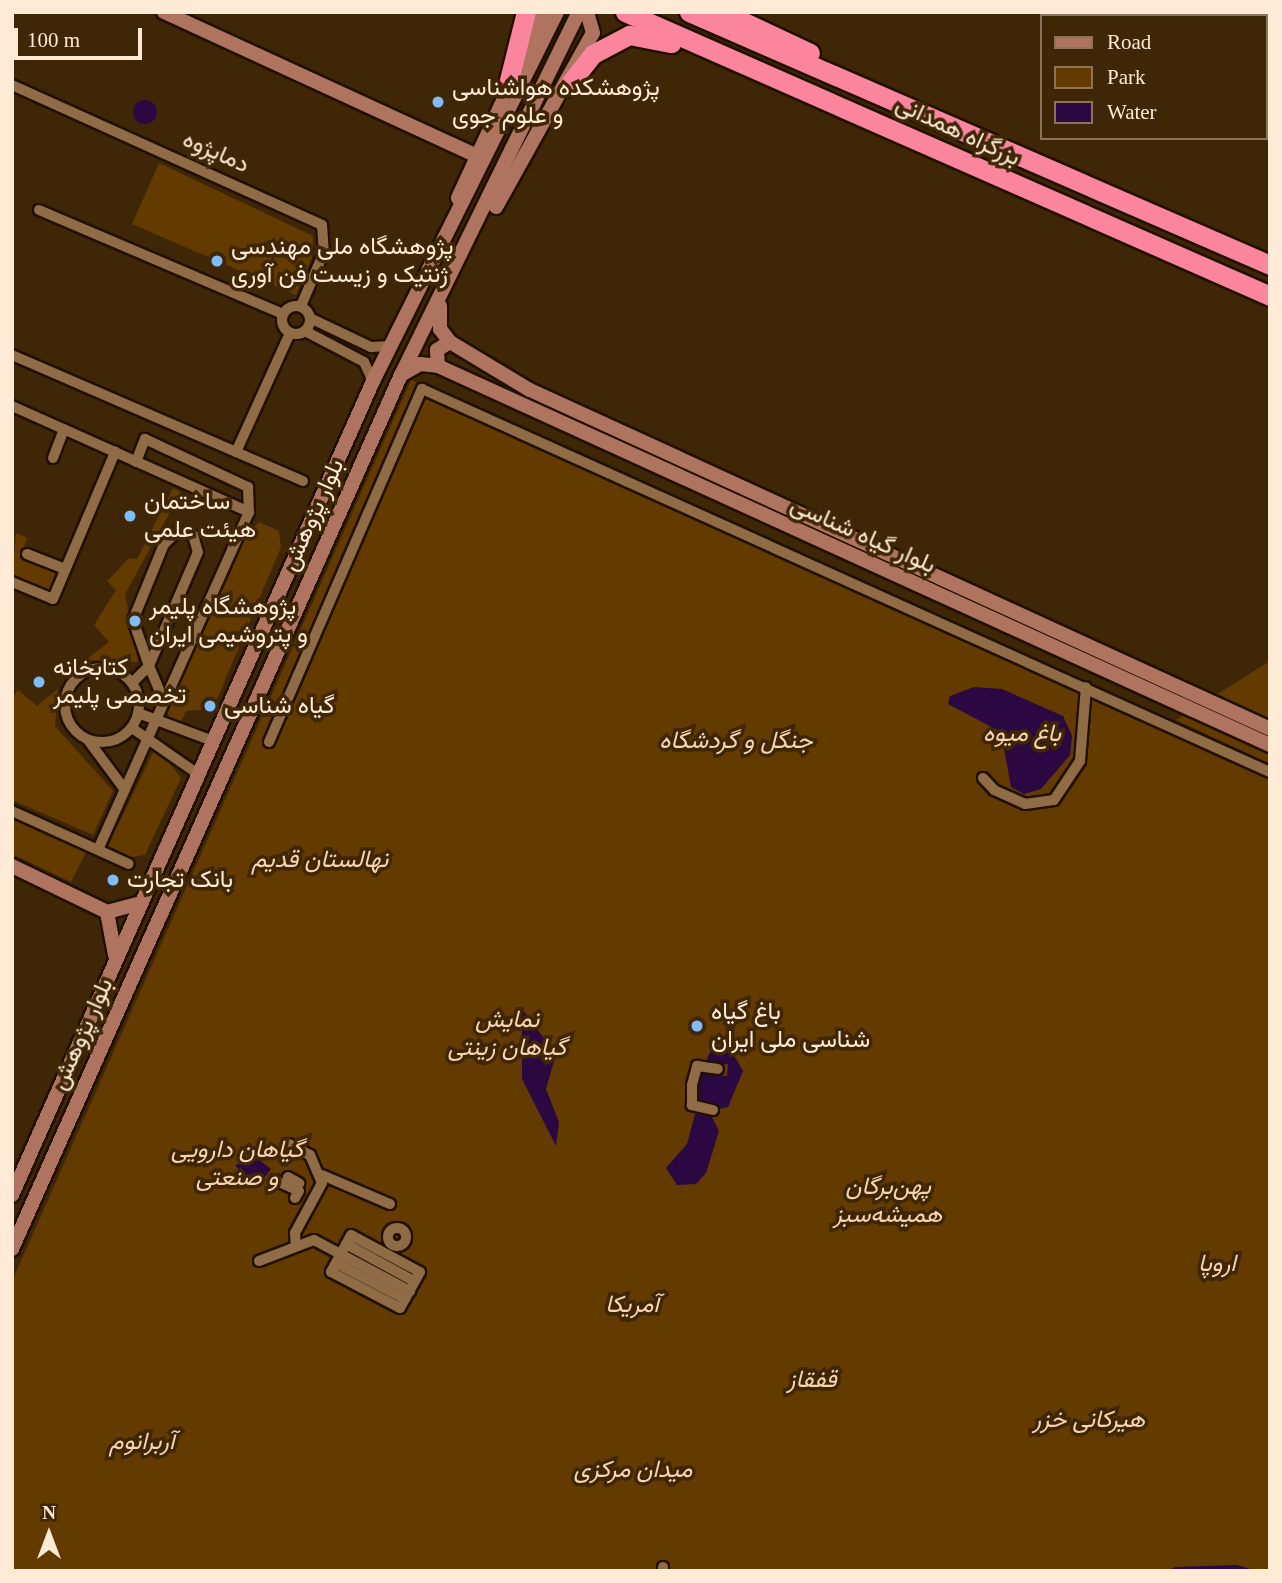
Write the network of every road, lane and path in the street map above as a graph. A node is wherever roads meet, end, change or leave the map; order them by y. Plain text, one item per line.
1 (164, 12) edge
2 (526, 12) edge
3 (544, 12) edge
4 (557, 12) edge
5 (579, 12) edge
6 (587, 12) edge
7 (625, 12) edge
8 (689, 12) edge
9 (723, 12) edge
10 (559, 82) junction
11 (12, 85) edge
12 (507, 88) junction
13 (926, 119) junction
14 (893, 127) junction
15 (475, 155) junction
16 (39, 210) dead end
17 (445, 236) junction
18 (1270, 265) edge
19 (1270, 296) edge
20 (441, 297) junction
21 (301, 306) junction
22 (282, 314) junction
23 (310, 318) junction
24 (305, 331) junction
25 (290, 333) junction
26 (450, 342) junction
27 (390, 346) junction
28 (12, 355) edge
29 (438, 366) junction
30 (401, 375) junction
31 (373, 381) junction
32 (12, 406) edge
33 (64, 429) junction
34 (115, 452) junction
35 (236, 452) junction
36 (53, 458) dead end
37 (136, 462) junction
38 (303, 481) dead end
39 (249, 512) junction
40 (27, 554) dead end
41 (65, 569) junction
42 (12, 582) edge
43 (149, 666) junction
44 (132, 683) junction
45 (1086, 687) junction
46 (164, 702) junction
47 (138, 713) junction
48 (156, 720) junction
49 (132, 729) junction
50 (1270, 729) edge
51 (149, 737) junction
52 (88, 740) junction
53 (213, 741) junction
54 (269, 742) dead end
55 (1270, 745) edge
56 (1270, 772) edge
57 (198, 774) junction
58 (983, 778) dead end
59 (125, 790) junction
60 (12, 811) edge
61 (98, 849) junction
62 (129, 864) dead end
63 (12, 866) edge
64 (141, 903) junction
65 (107, 912) junction
66 (115, 960) junction
67 (715, 1069) dead end
68 (713, 1110) dead end
69 (289, 1144) dead end
70 (322, 1174) junction
71 (275, 1180) dead end
72 (12, 1195) edge
73 (295, 1198) dead end
74 (390, 1204) dead end
75 (398, 1214) dead end
76 (391, 1244) junction
77 (296, 1246) junction
78 (12, 1249) edge
79 (341, 1253) junction
80 (259, 1261) dead end
81 (355, 1261) junction
82 (369, 1268) junction
83 (382, 1275) junction
84 (395, 1282) junction
85 (410, 1290) junction

1 - 15 street
2 - 12 highway
3 - 12 street
4 - 17 street, بلوار پژوهش
5 - 10 street
6 - 10 street
7 - 14 highway, بزرگراه همدانی
8 - 13 highway, بزرگراه همدانی
9 - 13 highway
10 - 14 highway
10 - 20 street, بلوار پژوهش
11 - 21 street, دماپژوه
12 - 15 street
13 - 18 highway, بزرگراه همدانی
14 - 19 highway, بزرگراه همدانی
15 - 17 street
16 - 22 street
17 - 27 street, بلوار پژوهش
20 - 26 street
20 - 30 street, بلوار پژوهش
21 - 22 street
21 - 23 street
22 - 25 street
23 - 24 street
23 - 27 street
24 - 25 street
24 - 31 street
25 - 35 street
26 - 29 street
26 - 50 street, بلوار گیاه شناسی
27 - 31 street, بلوار پژوهش
28 - 35 street
29 - 30 street
29 - 55 street, بلوار گیاه شناسی
30 - 78 street, بلوار پژوهش
31 - 53 street, بلوار پژوهش
32 - 33 street
33 - 34 street
33 - 36 street
34 - 37 street
34 - 41 street
35 - 38 street
37 - 39 street
37 - 39 street
39 - 46 street
40 - 41 street
41 - 42 street
43 - 43 street
43 - 44 street
43 - 46 street
44 - 47 street
44 - 52 street
45 - 54 street
45 - 56 street
45 - 58 street
46 - 48 street
47 - 48 street
47 - 49 street
48 - 51 street
48 - 53 street
49 - 51 street
49 - 52 street
51 - 57 street
51 - 59 street
52 - 59 street
53 - 57 street, بلوار پژوهش
57 - 64 street, بلوار پژوهش
59 - 61 street
60 - 61 street
61 - 62 street
63 - 65 street
64 - 65 street
64 - 66 street, بلوار پژوهش
65 - 66 street
66 - 72 street, بلوار پژوهش
67 - 68 street
69 - 70 street
70 - 74 street
70 - 77 street
71 - 73 street
75 - 76 street
76 - 82 street
76 - 83 street
77 - 79 street
77 - 80 street
79 - 81 street
79 - 81 street
79 - 81 street
81 - 82 street
81 - 82 street
81 - 82 street
82 - 83 street
82 - 83 street
82 - 83 street
83 - 84 street
83 - 84 street
83 - 84 street
84 - 85 street
84 - 85 street
84 - 85 street

